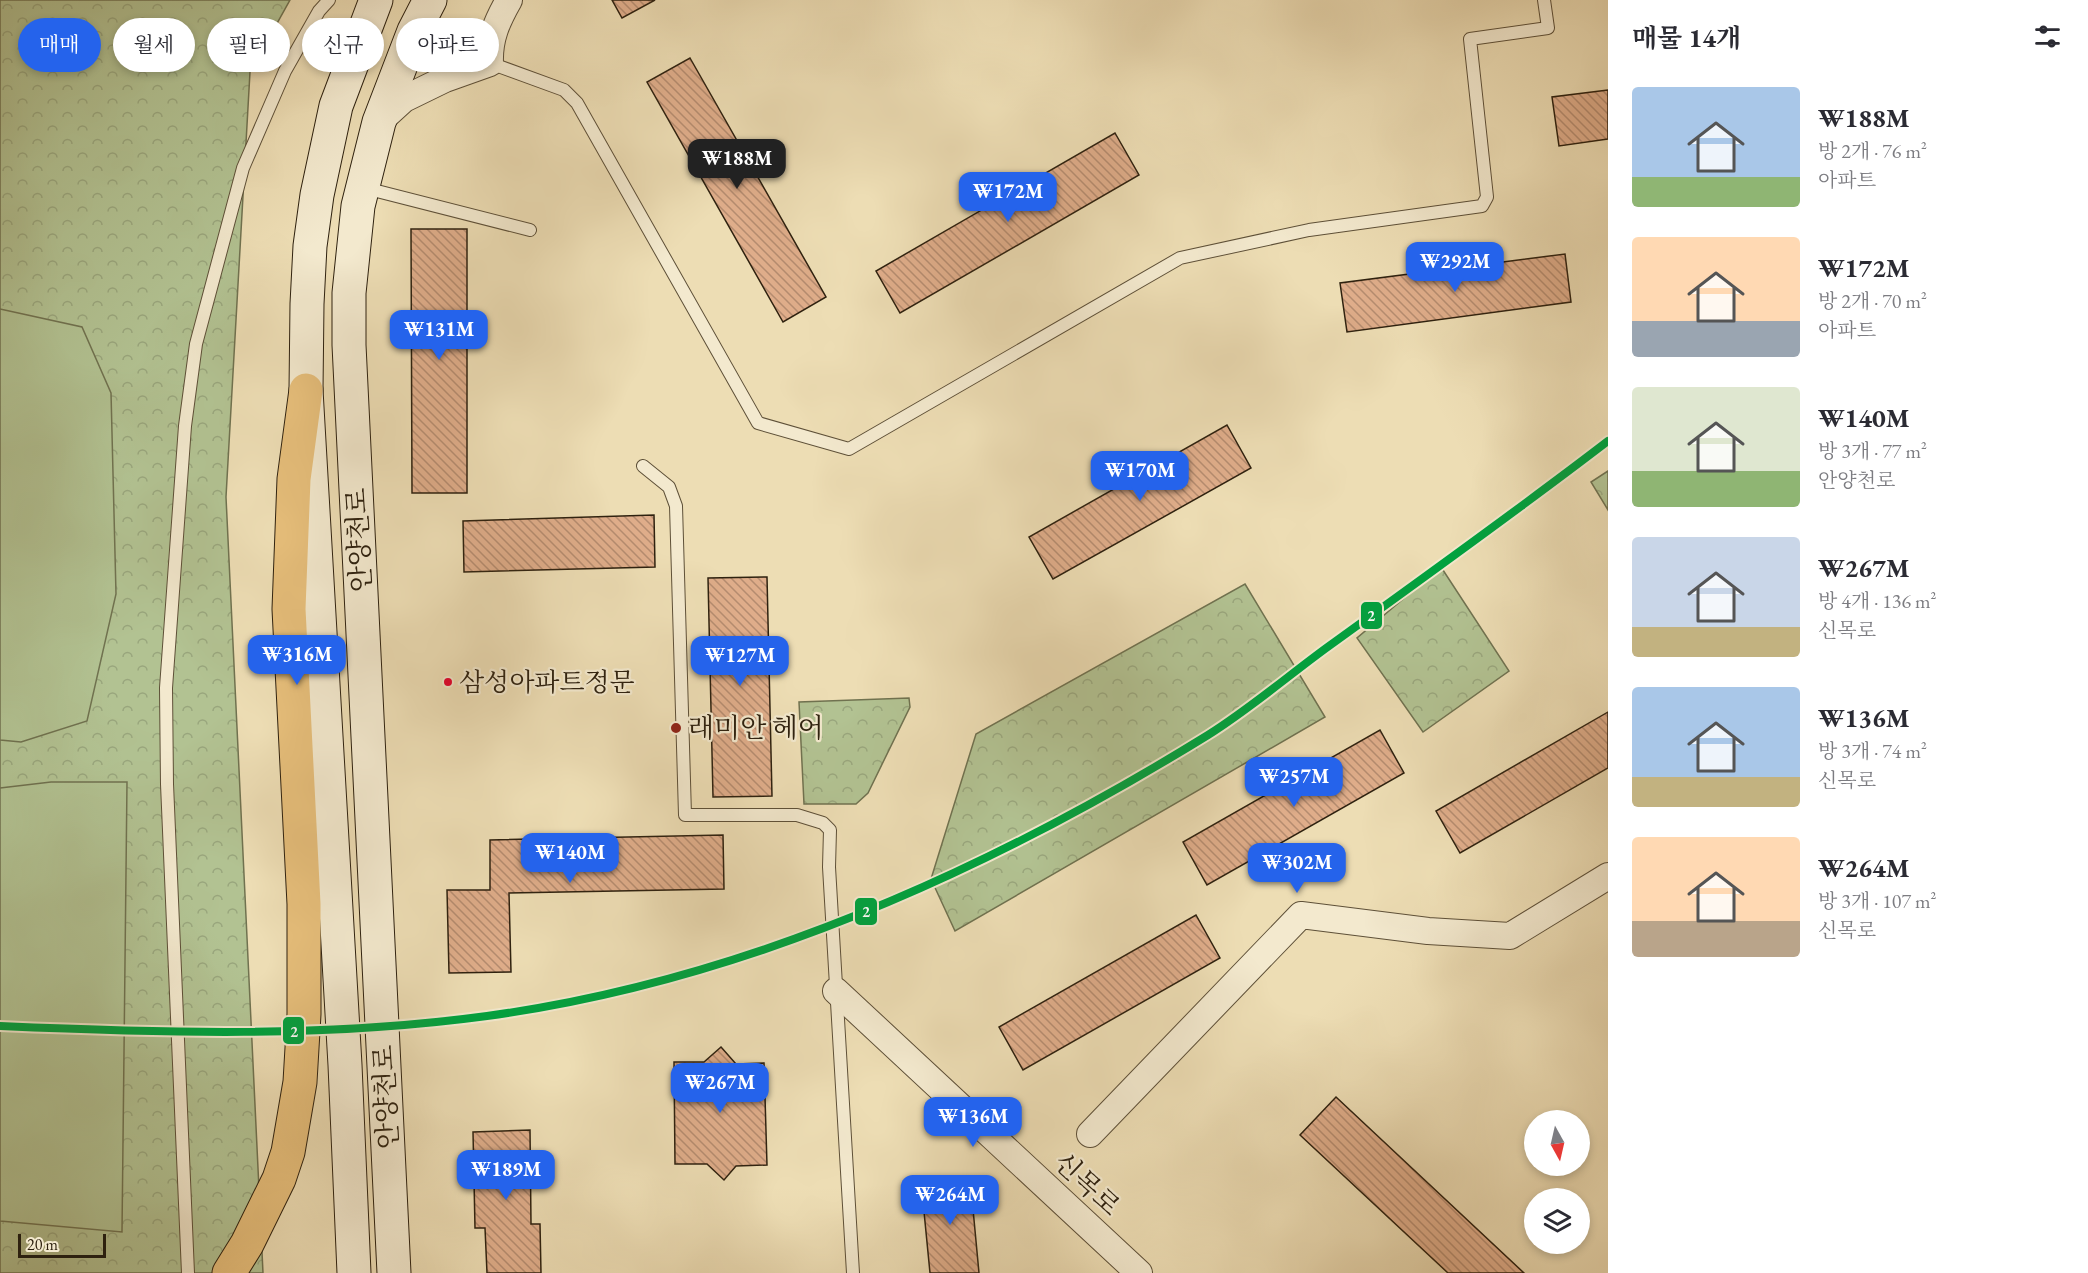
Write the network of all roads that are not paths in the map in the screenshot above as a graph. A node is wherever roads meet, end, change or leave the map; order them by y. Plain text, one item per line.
1 (329, 0) edge
2 (376, 0) edge
3 (430, 0) edge
4 (509, 0) edge
5 (1544, 0) edge
6 (499, 18) edge
7 (499, 66) edge
8 (465, 72) edge
9 (379, 122) junction
10 (363, 188) junction
11 (530, 230) dead end
12 (306, 390) junction
13 (643, 466) dead end
14 (1608, 876) edge
15 (836, 991) junction
16 (1090, 1134) dead end
17 (188, 1273) edge
18 (229, 1273) edge
19 (354, 1273) edge
20 (394, 1273) edge
21 (853, 1273) edge
22 (1139, 1273) edge

1 - 17 lane
2 - 12 main road, 안양천로
3 - 9 main road, 안양천로
4 - 6 street
5 - 7 lane
8 - 9 street
9 - 10 main road, 안양천로
10 - 11 lane
10 - 20 main road, 안양천로
12 - 18 main road
12 - 19 main road, 안양천로
13 - 15 lane
14 - 16 street
15 - 21 lane
15 - 22 street, 신목로

